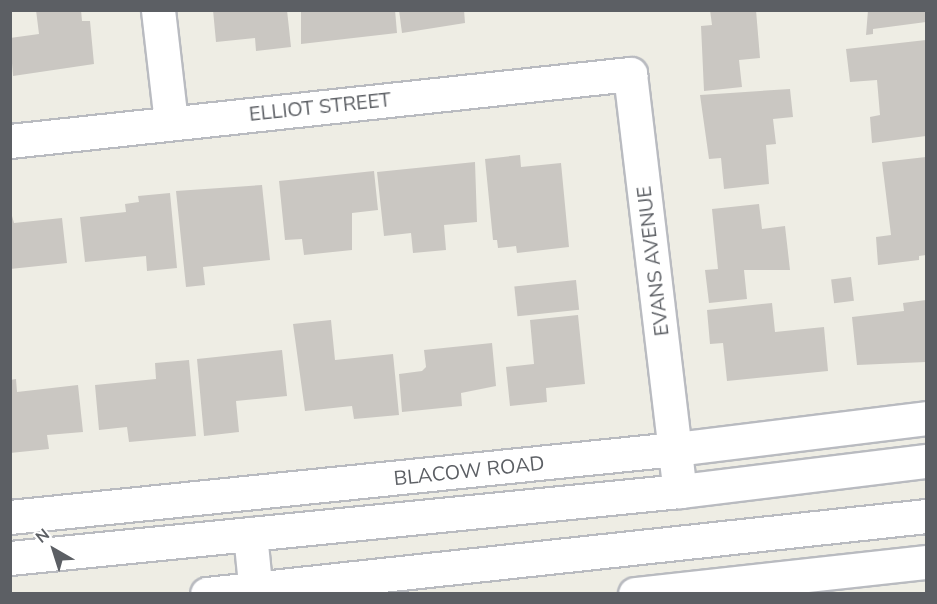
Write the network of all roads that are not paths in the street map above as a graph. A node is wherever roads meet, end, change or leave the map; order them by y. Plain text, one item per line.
1 (158, 10) edge
2 (630, 74) joint
3 (171, 123) junction
4 (10, 141) edge
5 (927, 418) edge
6 (675, 449) junction
7 (927, 461) edge
8 (680, 491) junction
9 (927, 516) edge
10 (10, 517) edge
11 (250, 534) junction
12 (10, 558) edge
13 (927, 562) edge
14 (255, 591) edge
15 (207, 594) edge
16 (635, 594) edge

1 - 3 street
2 - 3 street, ELLIOT STREET
2 - 6 street, EVANS AVENUE
3 - 4 street, ELLIOT STREET
5 - 6 street, BLACOW ROAD
6 - 8 street, EVANS AVENUE
6 - 10 street, BLACOW ROAD
7 - 8 street, BLACOW ROAD
8 - 11 street, BLACOW ROAD
9 - 14 street
11 - 12 street, BLACOW ROAD
11 - 14 street
13 - 16 street
14 - 15 street

